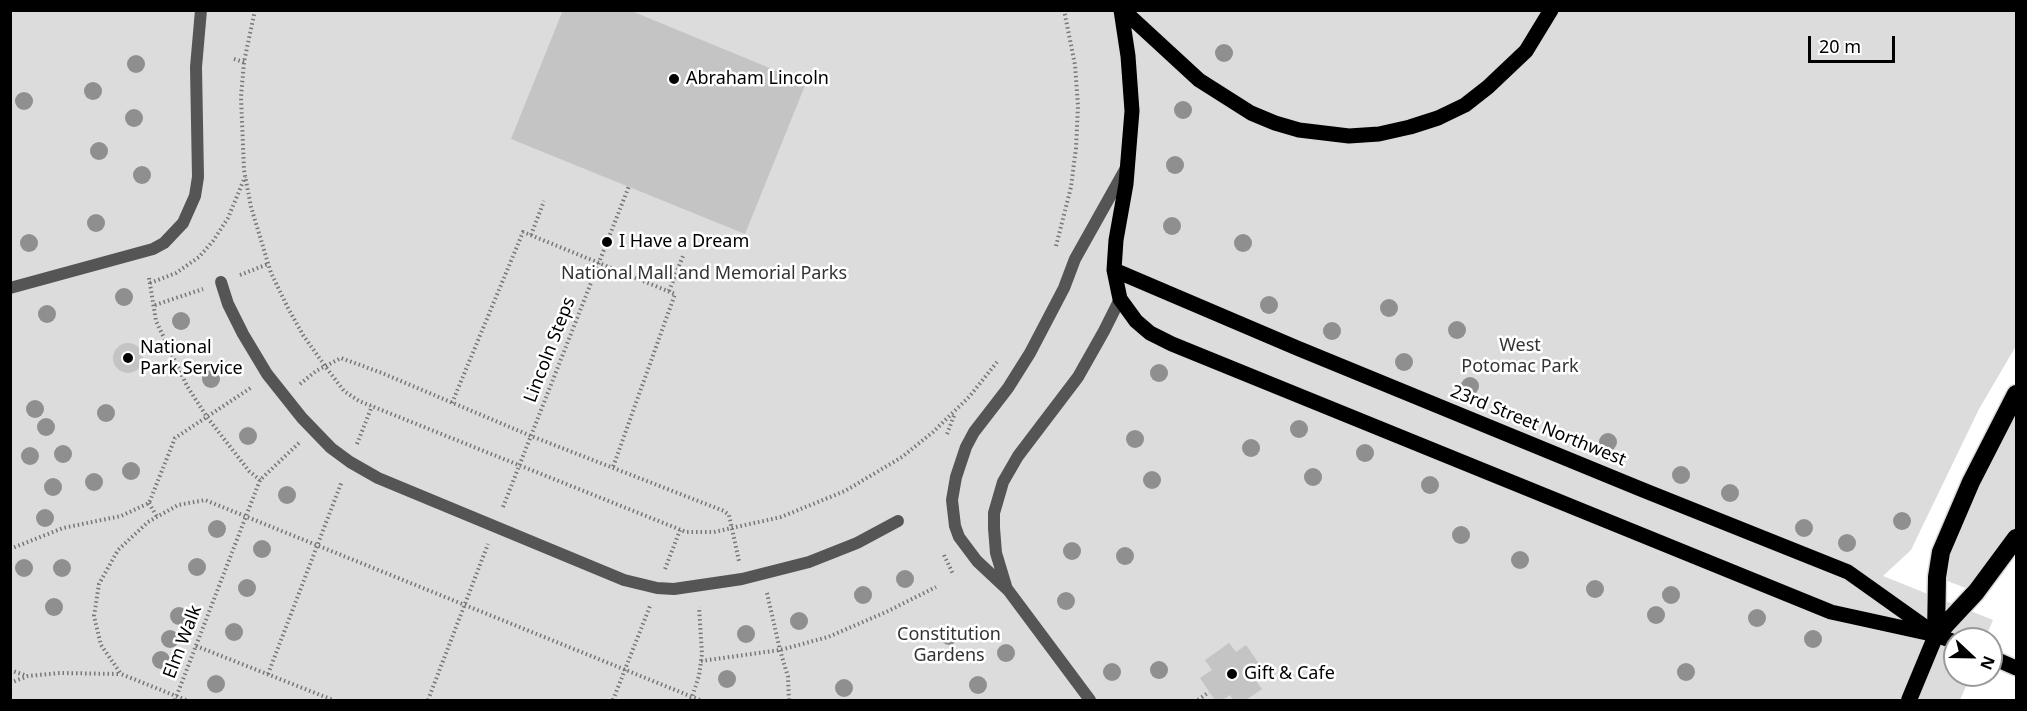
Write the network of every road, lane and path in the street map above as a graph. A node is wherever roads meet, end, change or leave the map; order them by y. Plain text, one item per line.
1 (201, 10) edge
2 (255, 10) edge
3 (1064, 10) edge
4 (1122, 10) edge
5 (1551, 10) edge
6 (234, 59) dead end
7 (244, 62) junction
8 (1129, 163) junction
9 (245, 176) junction
10 (629, 186) dead end
11 (544, 201) dead end
12 (531, 235) junction
13 (683, 256) dead end
14 (1053, 256) dead end
15 (599, 262) junction
16 (268, 264) junction
17 (1114, 270) junction
18 (221, 282) junction
19 (10, 288) edge
20 (669, 291) junction
21 (1119, 299) junction
22 (155, 305) junction
23 (999, 360) dead end
24 (325, 366) junction
25 (269, 376) junction
26 (2016, 394) edge
27 (285, 396) junction
28 (452, 404) junction
29 (207, 417) junction
30 (313, 430) junction
31 (531, 436) junction
32 (523, 455) dead end
33 (613, 467) junction
34 (260, 480) junction
35 (149, 503) junction
36 (246, 516) junction
37 (158, 517) junction
38 (897, 521) dead end
39 (733, 528) junction
40 (2016, 538) edge
41 (317, 545) junction
42 (10, 549) edge
43 (763, 574) junction
44 (742, 579) junction
45 (697, 587) junction
46 (936, 587) dead end
47 (1008, 590) junction
48 (460, 617) dead end
49 (1936, 635) junction
50 (1943, 638) edge
51 (196, 646) junction
52 (780, 650) junction
53 (701, 661) junction
54 (10, 670) edge
55 (624, 670) junction
56 (121, 674) junction
57 (268, 674) junction
58 (28, 676) junction
59 (10, 683) edge
60 (1209, 692) dead end
61 (176, 698) edge
62 (692, 699) edge
63 (186, 700) edge
64 (333, 700) edge
65 (428, 700) edge
66 (613, 700) edge
67 (700, 700) edge
68 (789, 700) edge
69 (1090, 700) edge
70 (1198, 700) edge
71 (1909, 700) edge

1 - 19 street
2 - 7 path
3 - 14 path
4 - 5 main road
4 - 8 main road
6 - 7 path
7 - 9 path
8 - 17 main road
8 - 47 street
9 - 16 path
9 - 22 path
10 - 15 path, Lincoln Steps
11 - 12 path
12 - 15 path
12 - 28 path
13 - 20 path
15 - 20 path
15 - 31 path, Lincoln Steps
16 - 18 path
16 - 24 path
17 - 21 main road
17 - 49 main road, 23rd Street Northwest
18 - 22 path
18 - 25 street
20 - 33 path
21 - 47 street
21 - 49 main road, 23rd Street Northwest
22 - 29 path
23 - 39 path
24 - 27 path
24 - 28 path
24 - 39 path
25 - 27 street
25 - 29 path
26 - 49 highway
27 - 30 street
28 - 31 path
29 - 34 path
29 - 35 path
30 - 34 path
30 - 45 street
31 - 32 path, Lincoln Steps
31 - 33 path
33 - 39 path
34 - 36 path, Elm Walk
35 - 37 path
35 - 42 path
36 - 37 path
36 - 41 path
36 - 51 path, Elm Walk
37 - 56 path
38 - 43 street
39 - 44 path
40 - 49 highway
41 - 55 path
41 - 57 path
43 - 44 street
43 - 52 path
44 - 45 street
45 - 53 path
46 - 52 path
47 - 69 street
48 - 65 path
49 - 50 main road, 23rd Street Northwest
49 - 71 highway
51 - 57 path
51 - 61 path, Elm Walk
52 - 53 path
52 - 68 path
53 - 62 path
54 - 58 path
55 - 62 path
55 - 66 path
56 - 58 path
56 - 61 path
57 - 64 path
58 - 59 path
60 - 70 path
61 - 63 path
62 - 67 path

